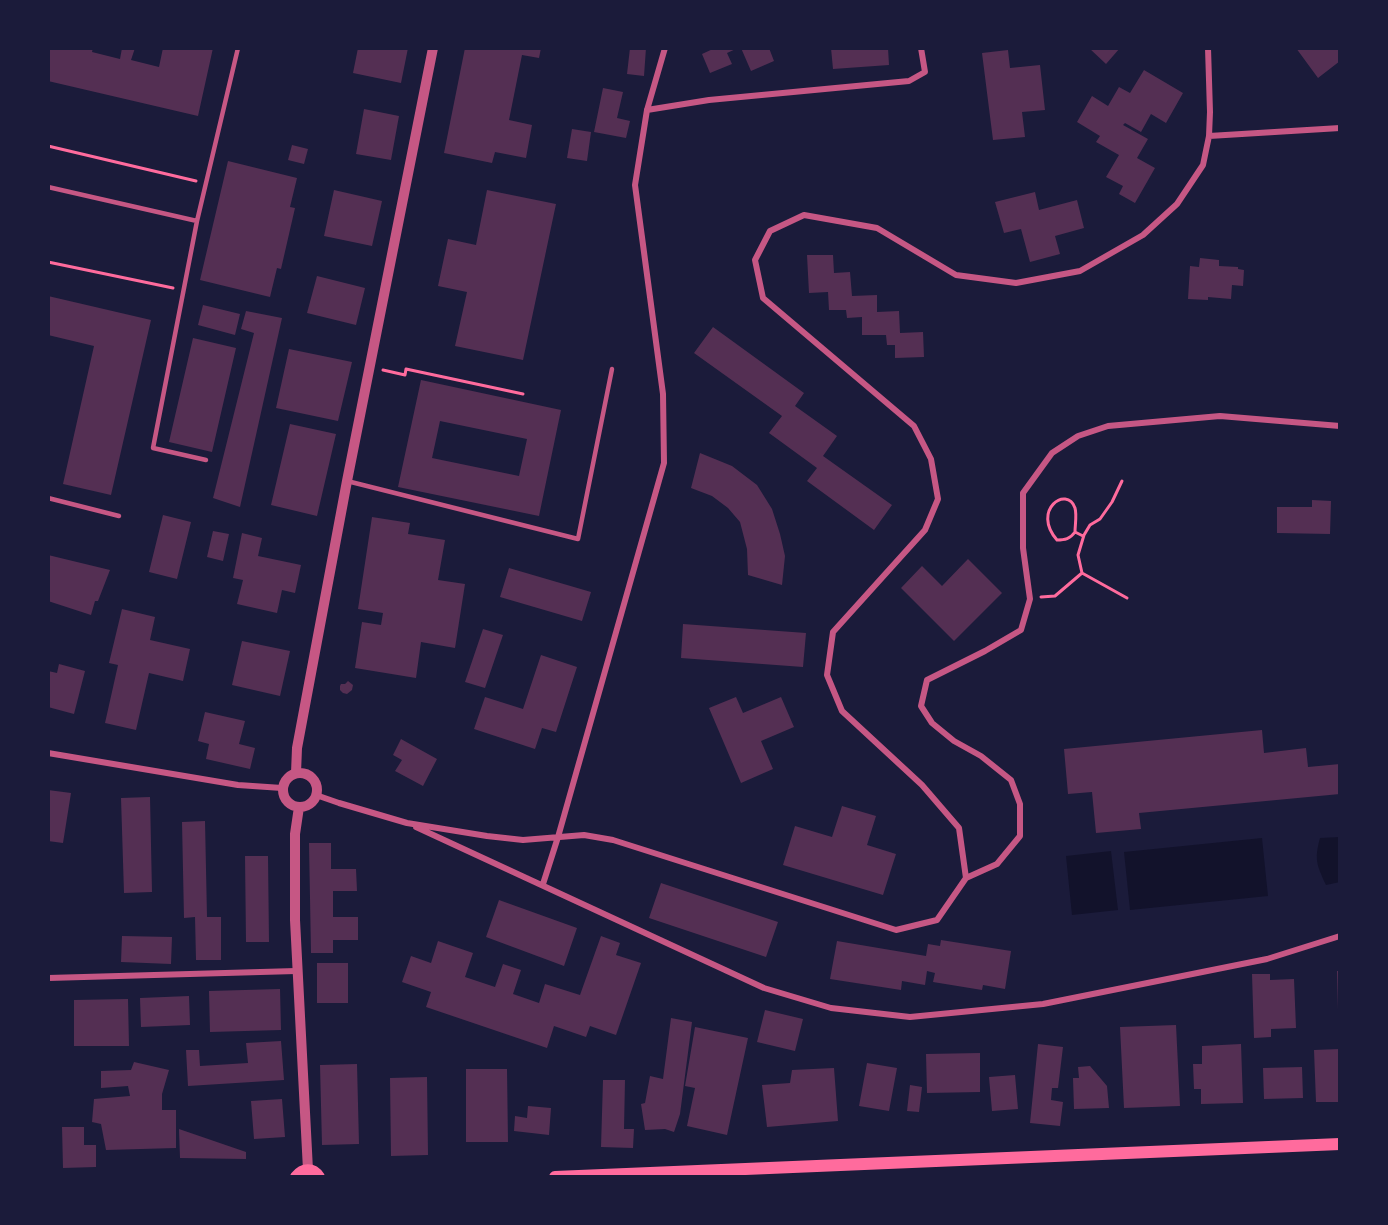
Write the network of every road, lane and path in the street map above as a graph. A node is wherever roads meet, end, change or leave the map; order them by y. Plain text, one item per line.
1 (238, 48) edge
2 (433, 48) edge
3 (665, 48) edge
4 (921, 48) edge
5 (1208, 48) edge
6 (647, 110) junction
7 (1340, 129) edge
8 (1209, 136) junction
9 (48, 146) edge
10 (206, 184) junction
11 (48, 187) edge
12 (197, 221) junction
13 (48, 262) edge
14 (184, 290) junction
15 (369, 367) junction
16 (612, 369) dead end
17 (523, 393) dead end
18 (1340, 426) edge
19 (206, 460) dead end
20 (347, 481) junction
21 (1122, 482) dead end
22 (48, 498) edge
23 (119, 516) dead end
24 (1075, 532) junction
25 (1083, 536) junction
26 (1082, 573) junction
27 (1127, 598) dead end
28 (1030, 599) junction
29 (48, 753) edge
30 (296, 773) junction
31 (282, 788) junction
32 (316, 795) junction
33 (299, 807) junction
34 (408, 823) junction
35 (558, 837) junction
36 (966, 878) junction
37 (543, 884) junction
38 (1340, 936) edge
39 (296, 972) junction
40 (48, 978) edge
41 (1340, 1144) edge
42 (308, 1170) junction
43 (296, 1177) edge
44 (319, 1177) edge
45 (555, 1177) edge

1 - 10 lane
2 - 15 street
3 - 6 street
4 - 6 street
5 - 8 street
6 - 35 street
7 - 8 street
8 - 36 street
9 - 10 path
10 - 12 lane
11 - 12 lane
12 - 14 lane
13 - 14 path
14 - 19 lane
15 - 17 path
15 - 20 street
16 - 20 lane
18 - 28 street
20 - 30 street
21 - 25 path
22 - 23 lane
24 - 24 path
24 - 25 path
25 - 26 path
26 - 27 path
26 - 28 path
28 - 36 street
29 - 31 street
30 - 31 street
30 - 32 street
31 - 33 street
32 - 33 street
32 - 34 street
33 - 39 street
34 - 35 street
34 - 37 street
35 - 36 street
35 - 37 street
37 - 38 street
39 - 40 street
39 - 42 street
41 - 45 main road
42 - 43 main road
42 - 44 main road

